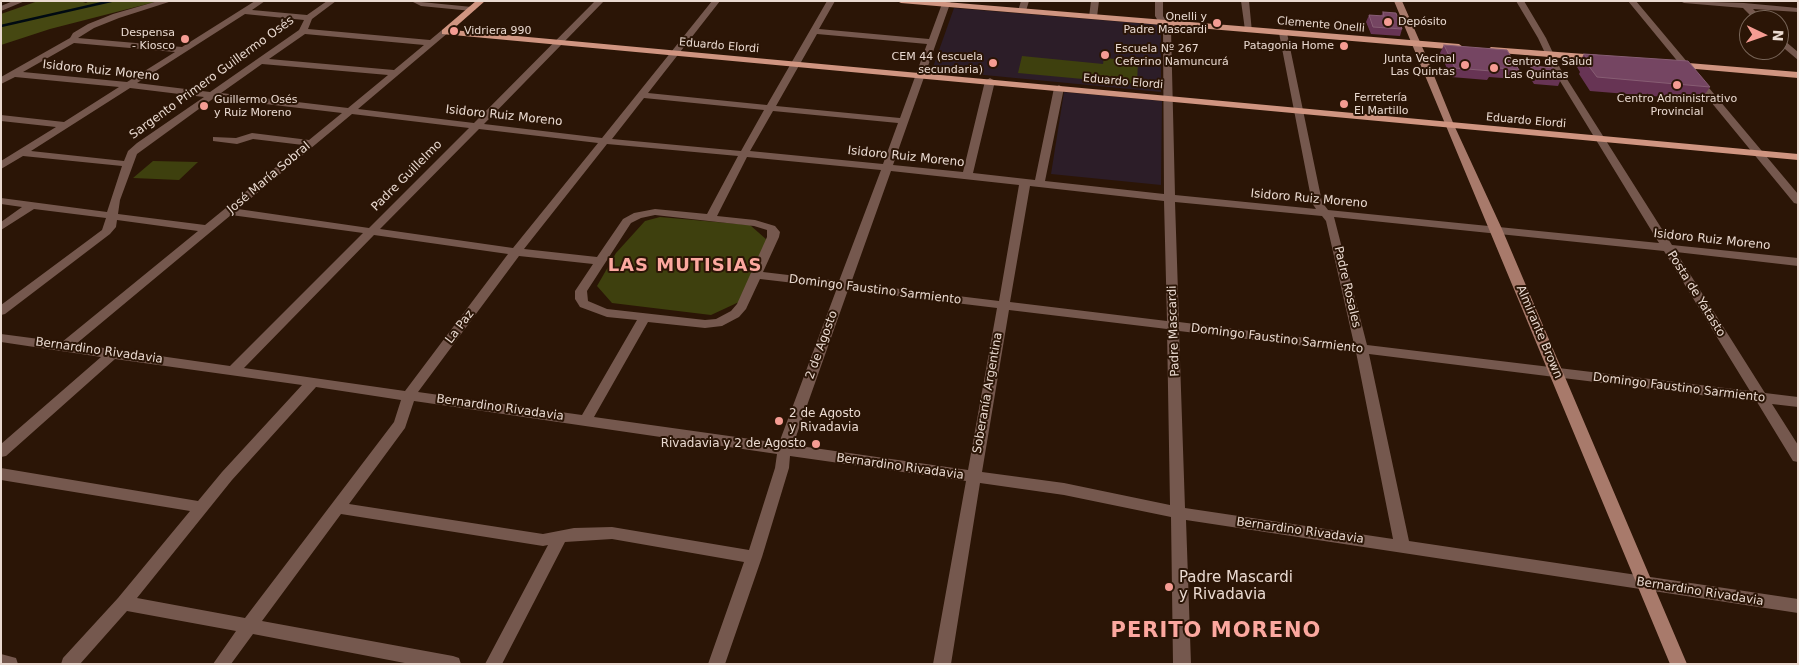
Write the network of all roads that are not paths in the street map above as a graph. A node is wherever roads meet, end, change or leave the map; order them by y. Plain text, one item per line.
1 (21, 1) edge
2 (168, 1) edge
3 (261, 1) edge
4 (332, 1) edge
5 (415, 1) edge
6 (482, 1) edge
7 (600, 1) edge
8 (716, 1) edge
9 (831, 1) edge
10 (901, 1) edge
11 (1025, 1) edge
12 (1095, 1) edge
13 (1159, 1) edge
14 (1245, 1) edge
15 (1398, 1) edge
16 (1520, 1) edge
17 (1632, 1) edge
18 (1684, 1) edge
19 (946, 3) edge
20 (1743, 4) edge
21 (1, 9) edge
22 (472, 9) junction
23 (1798, 10) edge
24 (1022, 11) junction
25 (245, 12) junction
26 (1093, 17) junction
27 (309, 18) junction
28 (1163, 23) junction
29 (1250, 30) junction
30 (303, 31) junction
31 (814, 31) junction
32 (446, 32) junction
33 (1283, 33) junction
34 (73, 40) junction
35 (558, 42) junction
36 (933, 42) junction
37 (432, 43) junction
38 (1417, 44) junction
39 (183, 50) junction
40 (676, 53) junction
41 (1549, 54) junction
42 (1607, 59) edge
43 (259, 61) junction
44 (797, 64) junction
45 (1665, 64) edge
46 (1684, 65) junction
47 (13, 74) junction
48 (396, 74) junction
49 (920, 75) junction
50 (1798, 75) edge
51 (1, 81) edge
52 (990, 81) junction
53 (128, 85) junction
54 (1059, 88) junction
55 (211, 95) junction
56 (642, 95) junction
57 (1167, 97) junction
58 (772, 108) junction
59 (1298, 110) junction
60 (350, 111) junction
61 (1, 118) edge
62 (904, 121) junction
63 (66, 125) junction
64 (1449, 125) junction
65 (477, 126) junction
66 (216, 139) dead end
67 (1600, 139) junction
68 (606, 140) junction
69 (312, 143) junction
70 (21, 154) junction
71 (744, 154) junction
72 (1758, 154) junction
73 (1798, 157) edge
74 (128, 164) junction
75 (1, 166) edge
76 (886, 167) junction
77 (966, 176) junction
78 (1024, 182) junction
79 (1039, 184) junction
80 (1169, 198) junction
81 (1, 201) edge
82 (1798, 201) edge
83 (34, 204) junction
84 (228, 212) junction
85 (1325, 213) junction
86 (111, 215) junction
87 (711, 217) junction
88 (1, 227) edge
89 (208, 229) junction
90 (1496, 230) junction
91 (370, 232) junction
92 (1666, 247) junction
93 (516, 252) junction
94 (600, 261) junction
95 (1798, 262) edge
96 (757, 275) junction
97 (844, 286) junction
98 (1003, 305) junction
99 (1, 311) edge
100 (644, 318) junction
101 (1174, 326) junction
102 (1, 338) edge
103 (66, 346) junction
104 (1362, 349) junction
105 (113, 353) junction
106 (234, 370) junction
107 (1556, 374) junction
108 (312, 382) junction
109 (409, 395) junction
110 (1760, 397) junction
111 (1798, 402) edge
112 (586, 420) junction
113 (784, 450) junction
114 (1, 452) edge
115 (1798, 457) edge
116 (1, 474) edge
117 (974, 478) junction
118 (202, 507) junction
119 (339, 508) junction
120 (1178, 512) junction
121 (560, 538) junction
122 (1402, 546) junction
123 (754, 557) junction
124 (1645, 583) junction
125 (124, 602) junction
126 (1798, 606) edge
127 (249, 626) junction
128 (1, 662) edge
129 (10, 664) edge
130 (69, 664) edge
131 (221, 664) edge
132 (453, 664) edge
133 (493, 664) edge
134 (716, 664) edge
135 (942, 664) edge
136 (1182, 664) edge
137 (1679, 664) edge

1 - 21 street
2 - 34 street
3 - 25 street
4 - 27 street, Sargento Primero Guillermo Osés
5 - 22 street
6 - 22 main road, José María Sobral
7 - 35 street, Padre Guillelmo
8 - 40 street, La Paz
9 - 31 street
10 - 19 main road, Clemente Onelli
11 - 24 street
12 - 26 street
13 - 28 street, Padre Mascardi
14 - 29 street
15 - 38 street, Almirante Brown
16 - 41 street, Posta de Yatasto
17 - 46 street
18 - 20 street
19 - 24 main road, Clemente Onelli
19 - 36 street, 2 de Agosto
20 - 23 street
22 - 32 main road, José María Sobral
24 - 26 main road, Clemente Onelli
25 - 27 street
25 - 39 street
26 - 28 main road, Clemente Onelli
27 - 30 street, Sargento Primero Guillermo Osés
28 - 29 main road, Clemente Onelli
28 - 57 street, Padre Mascardi
29 - 33 main road, Clemente Onelli
30 - 37 street
30 - 43 street, Sargento Primero Guillermo Osés
31 - 36 street
31 - 44 street
32 - 35 main road, Eduardo Elordi
32 - 37 street, José María Sobral
33 - 38 main road, Clemente Onelli
33 - 59 street, Padre Rosales
34 - 39 street
34 - 47 street
35 - 40 main road, Eduardo Elordi
35 - 65 street, Padre Guillelmo
36 - 49 street, 2 de Agosto
37 - 48 street, José María Sobral
38 - 41 main road, Clemente Onelli
38 - 64 street, Almirante Brown
39 - 53 street
40 - 44 main road, Eduardo Elordi
40 - 56 street, La Paz
41 - 42 main road, Clemente Onelli
41 - 67 street, Posta de Yatasto
43 - 48 street
43 - 55 street, Sargento Primero Guillermo Osés
44 - 49 main road, Eduardo Elordi
44 - 58 street
45 - 46 main road
46 - 50 main road
46 - 72 street
47 - 51 street
47 - 53 street, Isidoro Ruiz Moreno
48 - 60 street, José María Sobral
49 - 52 main road, Eduardo Elordi
49 - 62 street, 2 de Agosto
52 - 54 main road, Eduardo Elordi
52 - 77 street
53 - 55 street, Isidoro Ruiz Moreno
53 - 63 street
54 - 57 main road, Eduardo Elordi
54 - 79 street
55 - 60 street, Isidoro Ruiz Moreno
55 - 74 street, Sargento Primero Guillermo Osés
56 - 58 street
56 - 68 street, La Paz
57 - 59 main road, Eduardo Elordi
57 - 80 street, Padre Mascardi
58 - 62 street
58 - 71 street
59 - 64 main road, Eduardo Elordi
59 - 85 street, Padre Rosales
60 - 65 street, Isidoro Ruiz Moreno
60 - 69 street, José María Sobral
61 - 63 street
62 - 76 street, 2 de Agosto
63 - 70 street
64 - 67 main road, Eduardo Elordi
64 - 90 street, Almirante Brown
65 - 68 street, Isidoro Ruiz Moreno
65 - 91 street, Padre Guillelmo
66 - 69 street
67 - 72 main road, Eduardo Elordi
67 - 92 street, Posta de Yatasto
68 - 71 street, Isidoro Ruiz Moreno
68 - 93 street, La Paz
69 - 84 street, José María Sobral
70 - 74 street
70 - 75 street
71 - 76 street, Isidoro Ruiz Moreno
71 - 87 street
72 - 73 main road, Eduardo Elordi
72 - 82 street
74 - 86 street, Sargento Primero Guillermo Osés
76 - 77 street, Isidoro Ruiz Moreno
76 - 97 street, 2 de Agosto
77 - 78 street, Isidoro Ruiz Moreno
78 - 79 street, Isidoro Ruiz Moreno
78 - 98 street, Soberanía Argentina
79 - 80 street, Isidoro Ruiz Moreno
80 - 85 street, Isidoro Ruiz Moreno
80 - 101 street, Padre Mascardi
81 - 83 street
83 - 86 street
83 - 88 street
84 - 89 street, José María Sobral
84 - 91 street
85 - 90 street, Isidoro Ruiz Moreno
85 - 104 street, Padre Rosales
86 - 89 street
86 - 99 street, Sargento Primero Guillermo Osés
87 - 94 street
87 - 96 street
89 - 103 street, José María Sobral
90 - 92 street, Isidoro Ruiz Moreno
90 - 107 street, Almirante Brown
91 - 93 street
91 - 106 street, Padre Guillelmo
92 - 95 street, Isidoro Ruiz Moreno
92 - 110 street, Posta de Yatasto
93 - 94 street
93 - 109 street, La Paz
94 - 100 street
96 - 97 street, Domingo Faustino Sarmiento
96 - 100 street
97 - 98 street, Domingo Faustino Sarmiento
97 - 113 street, 2 de Agosto
98 - 101 street, Domingo Faustino Sarmiento
98 - 117 street, Soberanía Argentina
100 - 112 street
101 - 104 street, Domingo Faustino Sarmiento
101 - 120 street, Padre Mascardi
102 - 103 street, Bernardino Rivadavia
103 - 105 street, Bernardino Rivadavia
104 - 107 street, Domingo Faustino Sarmiento
104 - 122 street, Padre Rosales
105 - 106 street, Bernardino Rivadavia
105 - 114 street
106 - 108 street, Bernardino Rivadavia
107 - 110 street, Domingo Faustino Sarmiento
107 - 124 street, Almirante Brown
108 - 109 street, Bernardino Rivadavia
108 - 118 street
109 - 112 street, Bernardino Rivadavia
109 - 119 street, La Paz
110 - 111 street, Domingo Faustino Sarmiento
110 - 115 street, Posta de Yatasto
112 - 113 street, Bernardino Rivadavia
113 - 117 street, Bernardino Rivadavia
113 - 123 street, 2 de Agosto
116 - 118 street
117 - 120 street, Bernardino Rivadavia
117 - 135 street, Soberanía Argentina
118 - 125 street
119 - 121 street
119 - 127 street, La Paz
120 - 122 street, Bernardino Rivadavia
120 - 136 street, Padre Mascardi
121 - 123 street
121 - 133 street
122 - 124 street, Bernardino Rivadavia
123 - 134 street, 2 de Agosto
124 - 126 street, Bernardino Rivadavia
124 - 137 street, Almirante Brown
125 - 127 street
125 - 130 street
127 - 131 street, La Paz
127 - 132 street
128 - 129 street

